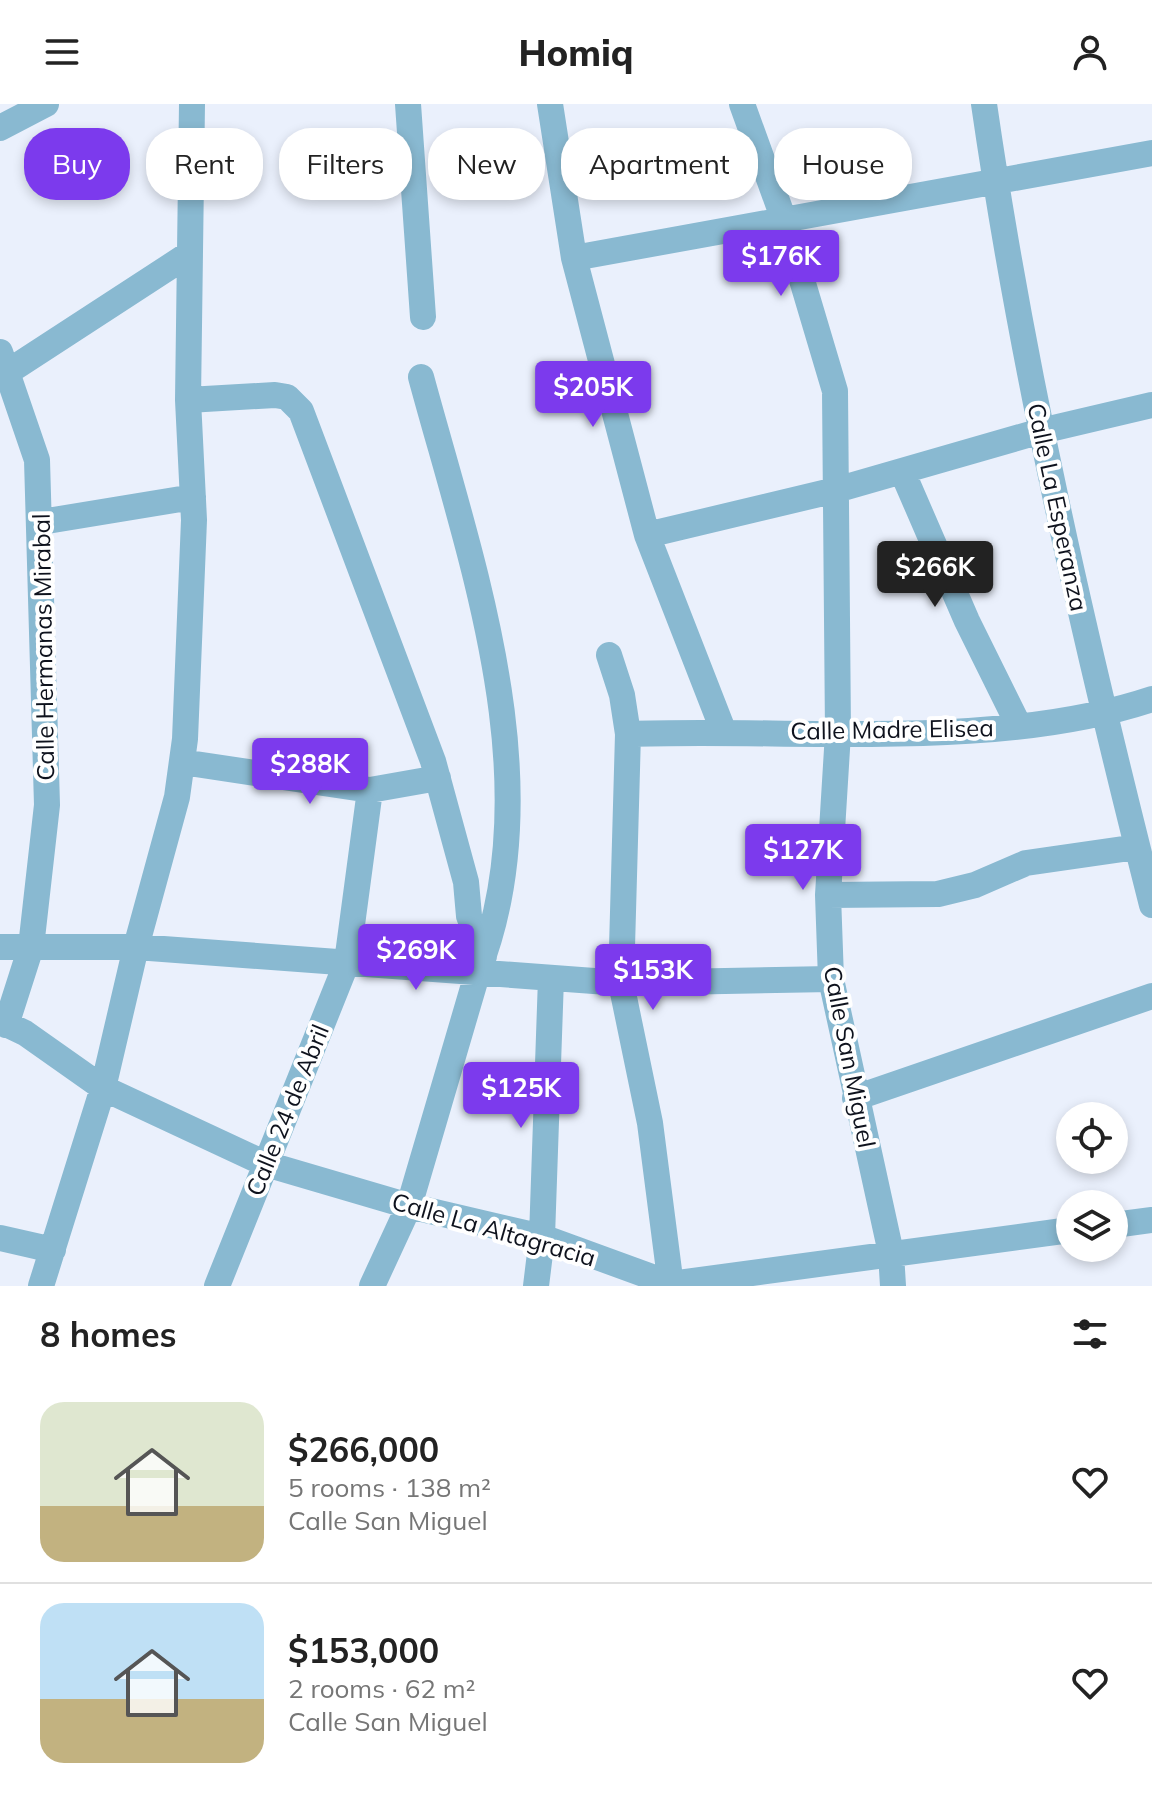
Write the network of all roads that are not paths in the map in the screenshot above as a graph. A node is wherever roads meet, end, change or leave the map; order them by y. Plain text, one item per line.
1 (46, 104) edge
2 (192, 104) edge
3 (408, 104) edge
4 (550, 104) edge
5 (742, 104) edge
6 (984, 104) edge
7 (0, 128) edge
8 (1152, 153) edge
9 (995, 182) junction
10 (785, 223) junction
11 (189, 254) junction
12 (574, 258) junction
13 (423, 317) dead end
14 (3, 367) edge
15 (421, 377) dead end
16 (188, 400) junction
17 (1152, 405) edge
18 (1041, 431) junction
19 (902, 471) junction
20 (836, 490) junction
21 (193, 497) junction
22 (41, 522) junction
23 (647, 535) junction
24 (609, 655) dead end
25 (1152, 699) edge
26 (1104, 715) junction
27 (1018, 724) junction
28 (723, 730) junction
29 (838, 733) junction
30 (628, 734) junction
31 (182, 762) junction
32 (438, 778) junction
33 (370, 790) junction
34 (1137, 847) junction
35 (828, 895) junction
36 (1152, 905) edge
37 (0, 947) edge
38 (31, 947) junction
39 (136, 947) junction
40 (347, 962) junction
41 (481, 964) junction
42 (551, 978) junction
43 (831, 979) junction
44 (621, 983) junction
45 (1152, 996) edge
46 (3, 1023) edge
47 (103, 1088) junction
48 (855, 1098) junction
49 (266, 1164) junction
50 (409, 1206) junction
51 (1152, 1220) edge
52 (1128, 1223) edge
53 (1056, 1232) edge
54 (542, 1237) junction
55 (0, 1238) edge
56 (53, 1250) junction
57 (891, 1253) junction
58 (671, 1285) edge
59 (41, 1286) edge
60 (217, 1286) edge
61 (372, 1286) edge
62 (536, 1286) edge
63 (893, 1286) edge

1 - 7 street
2 - 11 street
3 - 13 street
4 - 12 street
5 - 10 street, Calle San Miguel
6 - 9 street, Calle La Esperanza
8 - 9 street
9 - 10 street
9 - 18 street, Calle La Esperanza
10 - 12 street
10 - 20 street, Calle San Miguel
11 - 14 street
11 - 16 street
12 - 23 street
14 - 22 street, Calle Hermanas Mirabal
15 - 41 street
16 - 21 street
16 - 32 street
17 - 18 street
18 - 19 street
18 - 26 street, Calle La Esperanza
19 - 20 street
19 - 27 street
20 - 23 street
20 - 29 street, Calle San Miguel
21 - 22 street
21 - 31 street
22 - 38 street, Calle Hermanas Mirabal
23 - 28 street
24 - 30 street
25 - 26 street, Calle Madre Elisea
26 - 27 street, Calle Madre Elisea
26 - 34 street, Calle La Esperanza
27 - 29 street, Calle Madre Elisea
28 - 29 street, Calle Madre Elisea
28 - 30 street, Calle Madre Elisea
29 - 35 street, Calle San Miguel
30 - 44 street
31 - 33 street
31 - 39 street
32 - 33 street
32 - 41 street
33 - 40 street, Calle 24 de Abril
34 - 35 street
34 - 36 street, Calle La Esperanza
35 - 43 street, Calle San Miguel
37 - 38 street
38 - 39 street
38 - 46 street, Calle Hermanas Mirabal
39 - 40 street
39 - 47 street
40 - 41 street
40 - 49 street, Calle 24 de Abril
41 - 42 street
41 - 50 street
42 - 44 street
42 - 54 street
43 - 44 street
43 - 48 street, Calle San Miguel
44 - 58 street
45 - 48 street
46 - 47 street, Calle La Altagracia
47 - 49 street, Calle La Altagracia
47 - 56 street
48 - 57 street, Calle San Miguel
49 - 50 street, Calle La Altagracia
49 - 60 street, Calle 24 de Abril
50 - 54 street, Calle La Altagracia
50 - 61 street
51 - 52 street
53 - 57 street, Calle La Altagracia
54 - 58 street, Calle La Altagracia
54 - 62 street
55 - 56 street
56 - 59 street
57 - 58 street, Calle La Altagracia
57 - 63 street, Calle San Miguel

